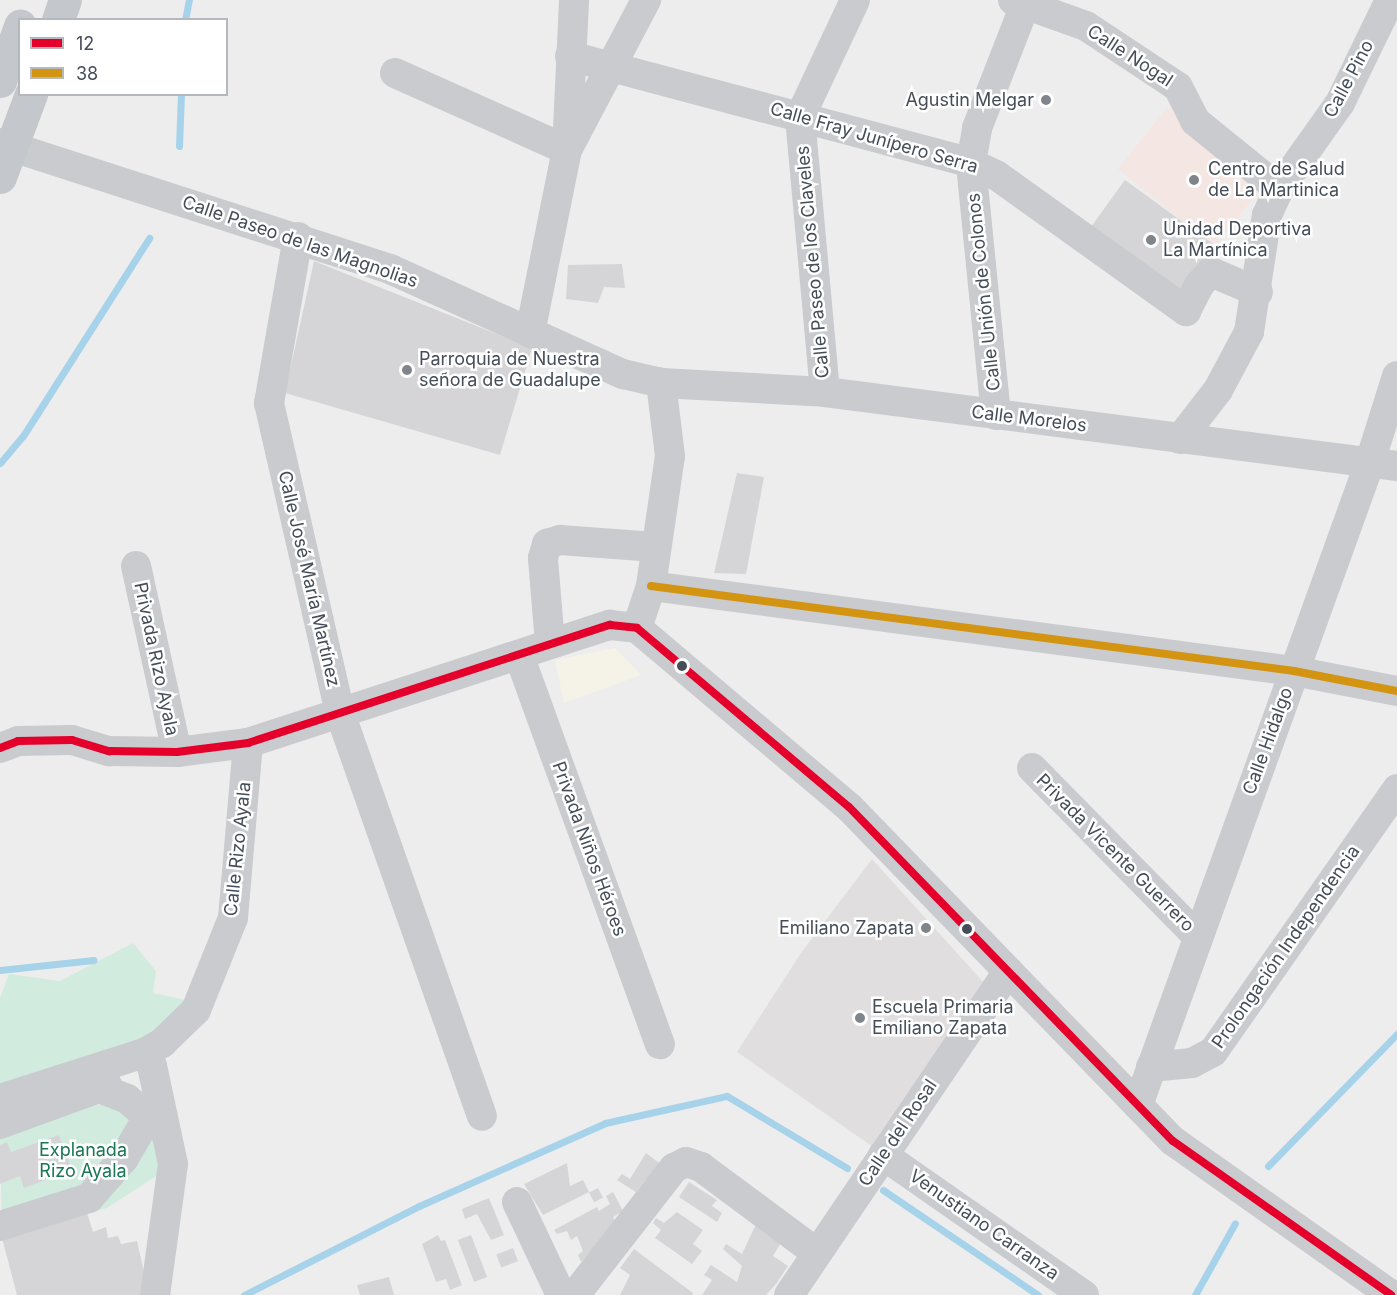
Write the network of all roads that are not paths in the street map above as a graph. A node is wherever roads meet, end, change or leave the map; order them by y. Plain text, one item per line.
1 (28, 0) edge
2 (65, 0) edge
3 (574, 0) edge
4 (646, 0) edge
5 (855, 0) edge
6 (1022, 2) edge
7 (1384, 5) edge
8 (23, 18) edge
9 (59, 18) edge
10 (18, 32) edge
11 (570, 56) junction
12 (614, 68) junction
13 (395, 73) dead end
14 (0, 81) edge
15 (30, 96) edge
16 (800, 117) junction
17 (567, 150) junction
18 (4, 156) edge
19 (971, 163) junction
20 (1279, 189) junction
21 (298, 237) junction
22 (1258, 292) junction
23 (530, 333) junction
24 (1397, 376) edge
25 (661, 383) junction
26 (825, 392) junction
27 (996, 415) junction
28 (1180, 439) junction
29 (1383, 464) edge
30 (656, 547) junction
31 (136, 566) dead end
32 (651, 586) junction
33 (637, 628) junction
34 (550, 644) junction
35 (519, 655) junction
36 (1294, 671) junction
37 (1394, 683) edge
38 (340, 713) junction
39 (248, 743) junction
40 (9, 744) edge
41 (177, 752) junction
42 (1032, 768) dead end
43 (1397, 789) edge
44 (1198, 937) junction
45 (1008, 971) junction
46 (660, 1044) dead end
47 (153, 1054) junction
48 (1151, 1067) junction
49 (99, 1088) junction
50 (0, 1099) edge
51 (1138, 1105) junction
52 (482, 1116) dead end
53 (0, 1124) edge
54 (158, 1125) junction
55 (883, 1155) junction
56 (516, 1202) dead end
57 (0, 1226) edge
58 (817, 1253) junction
59 (154, 1295) edge
60 (561, 1295) edge
61 (575, 1295) edge
62 (789, 1295) edge
63 (1084, 1295) edge
64 (1391, 1295) edge

1 - 8 main road
2 - 9 main road
3 - 11 street
4 - 12 street
5 - 16 street
6 - 19 street, Calle Unión de Colonos
6 - 20 street, Calle Nogal
7 - 20 street, Calle Pino
10 - 14 main road
11 - 12 street, Calle Fray Junípero Serra
11 - 17 street
12 - 16 street, Calle Fray Junípero Serra
12 - 17 street
13 - 17 street
15 - 18 main road
16 - 19 street, Calle Fray Junípero Serra
16 - 26 street, Calle Paseo de los Claveles
17 - 23 street
18 - 21 street, Calle Paseo de las Magnolias
19 - 22 street, Calle Fray Junípero Serra
19 - 27 street, Calle Unión de Colonos
20 - 22 street, Calle Pino
21 - 23 street, Calle Paseo de las Magnolias
21 - 38 street, Calle José María Martínez
22 - 28 street, Calle Pino
23 - 25 street, Calle Paseo de las Magnolias
24 - 29 street, Calle Hidalgo
25 - 26 street, Calle Morelos
25 - 30 street
26 - 27 street, Calle Morelos
27 - 28 street, Calle Morelos
28 - 29 street, Calle Morelos
29 - 36 street, Calle Hidalgo
30 - 32 street
30 - 34 street
31 - 41 street, Privada Rizo Ayala
32 - 33 street
32 - 36 street
33 - 34 street
33 - 45 street
34 - 35 street
35 - 38 street
35 - 46 street, Privada Niños Héroes
36 - 37 street
36 - 44 street, Calle Hidalgo
38 - 39 street
38 - 52 street, Calle José María Martínez
39 - 41 street
39 - 47 street, Calle Rizo Ayala
40 - 41 street
42 - 44 street, Privada Vicente Guerrero
43 - 48 street, Prolongación Independencia
44 - 48 street, Calle Hidalgo
45 - 51 street
45 - 55 street, Calle del Rosal
47 - 49 street, Calle Rizo Ayala
47 - 50 street, Calle Rizo Ayala
47 - 54 street
48 - 51 street, Calle Hidalgo
49 - 53 street, Calle Rizo Ayala
49 - 54 street
51 - 64 street
54 - 57 street
54 - 59 street
55 - 58 street, Calle del Rosal
55 - 63 street, Venustiano Carranza
56 - 60 street
58 - 61 street
58 - 62 street, Calle del Rosal

